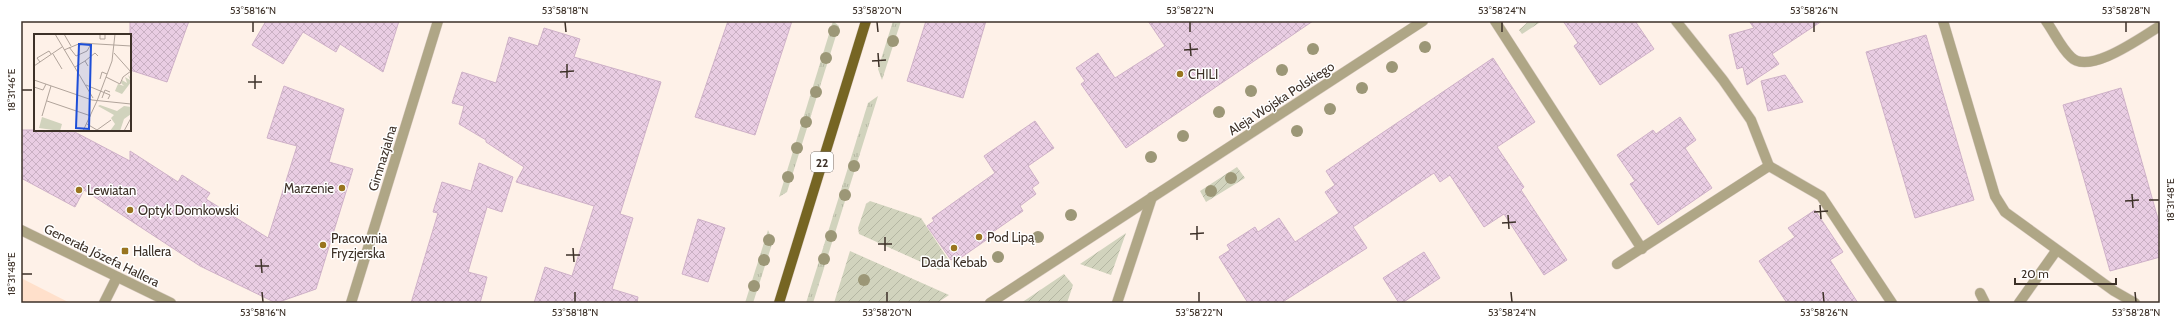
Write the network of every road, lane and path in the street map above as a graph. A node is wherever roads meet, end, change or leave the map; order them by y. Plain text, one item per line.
1 (438, 21) edge
2 (866, 21) edge
3 (1423, 21) edge
4 (1495, 21) edge
5 (1676, 21) edge
6 (1943, 21) edge
7 (2046, 21) edge
8 (2160, 26) edge
9 (1769, 166) junction
10 (1152, 197) junction
11 (21, 230) edge
12 (1642, 249) junction
13 (2056, 251) junction
14 (1617, 264) dead end
15 (117, 277) junction
16 (1980, 293) dead end
17 (104, 303) edge
18 (171, 303) edge
19 (351, 303) edge
20 (779, 303) edge
21 (990, 303) edge
22 (1117, 303) edge
23 (1892, 303) edge
24 (1986, 303) edge
25 (2019, 303) edge
26 (2135, 303) edge

1 - 19 street, Gimnazjalna
2 - 20 main road, 22
3 - 10 street, Aleja Wojska Polskiego
4 - 12 street
5 - 9 street
6 - 13 street
7 - 8 street
9 - 12 street
9 - 23 street
10 - 21 street, Aleja Wojska Polskiego
10 - 22 street
11 - 15 street, Generała Józefa Hallera
12 - 14 street
13 - 25 street
13 - 26 street
15 - 17 street
15 - 18 street, Generała Józefa Hallera
16 - 24 street

